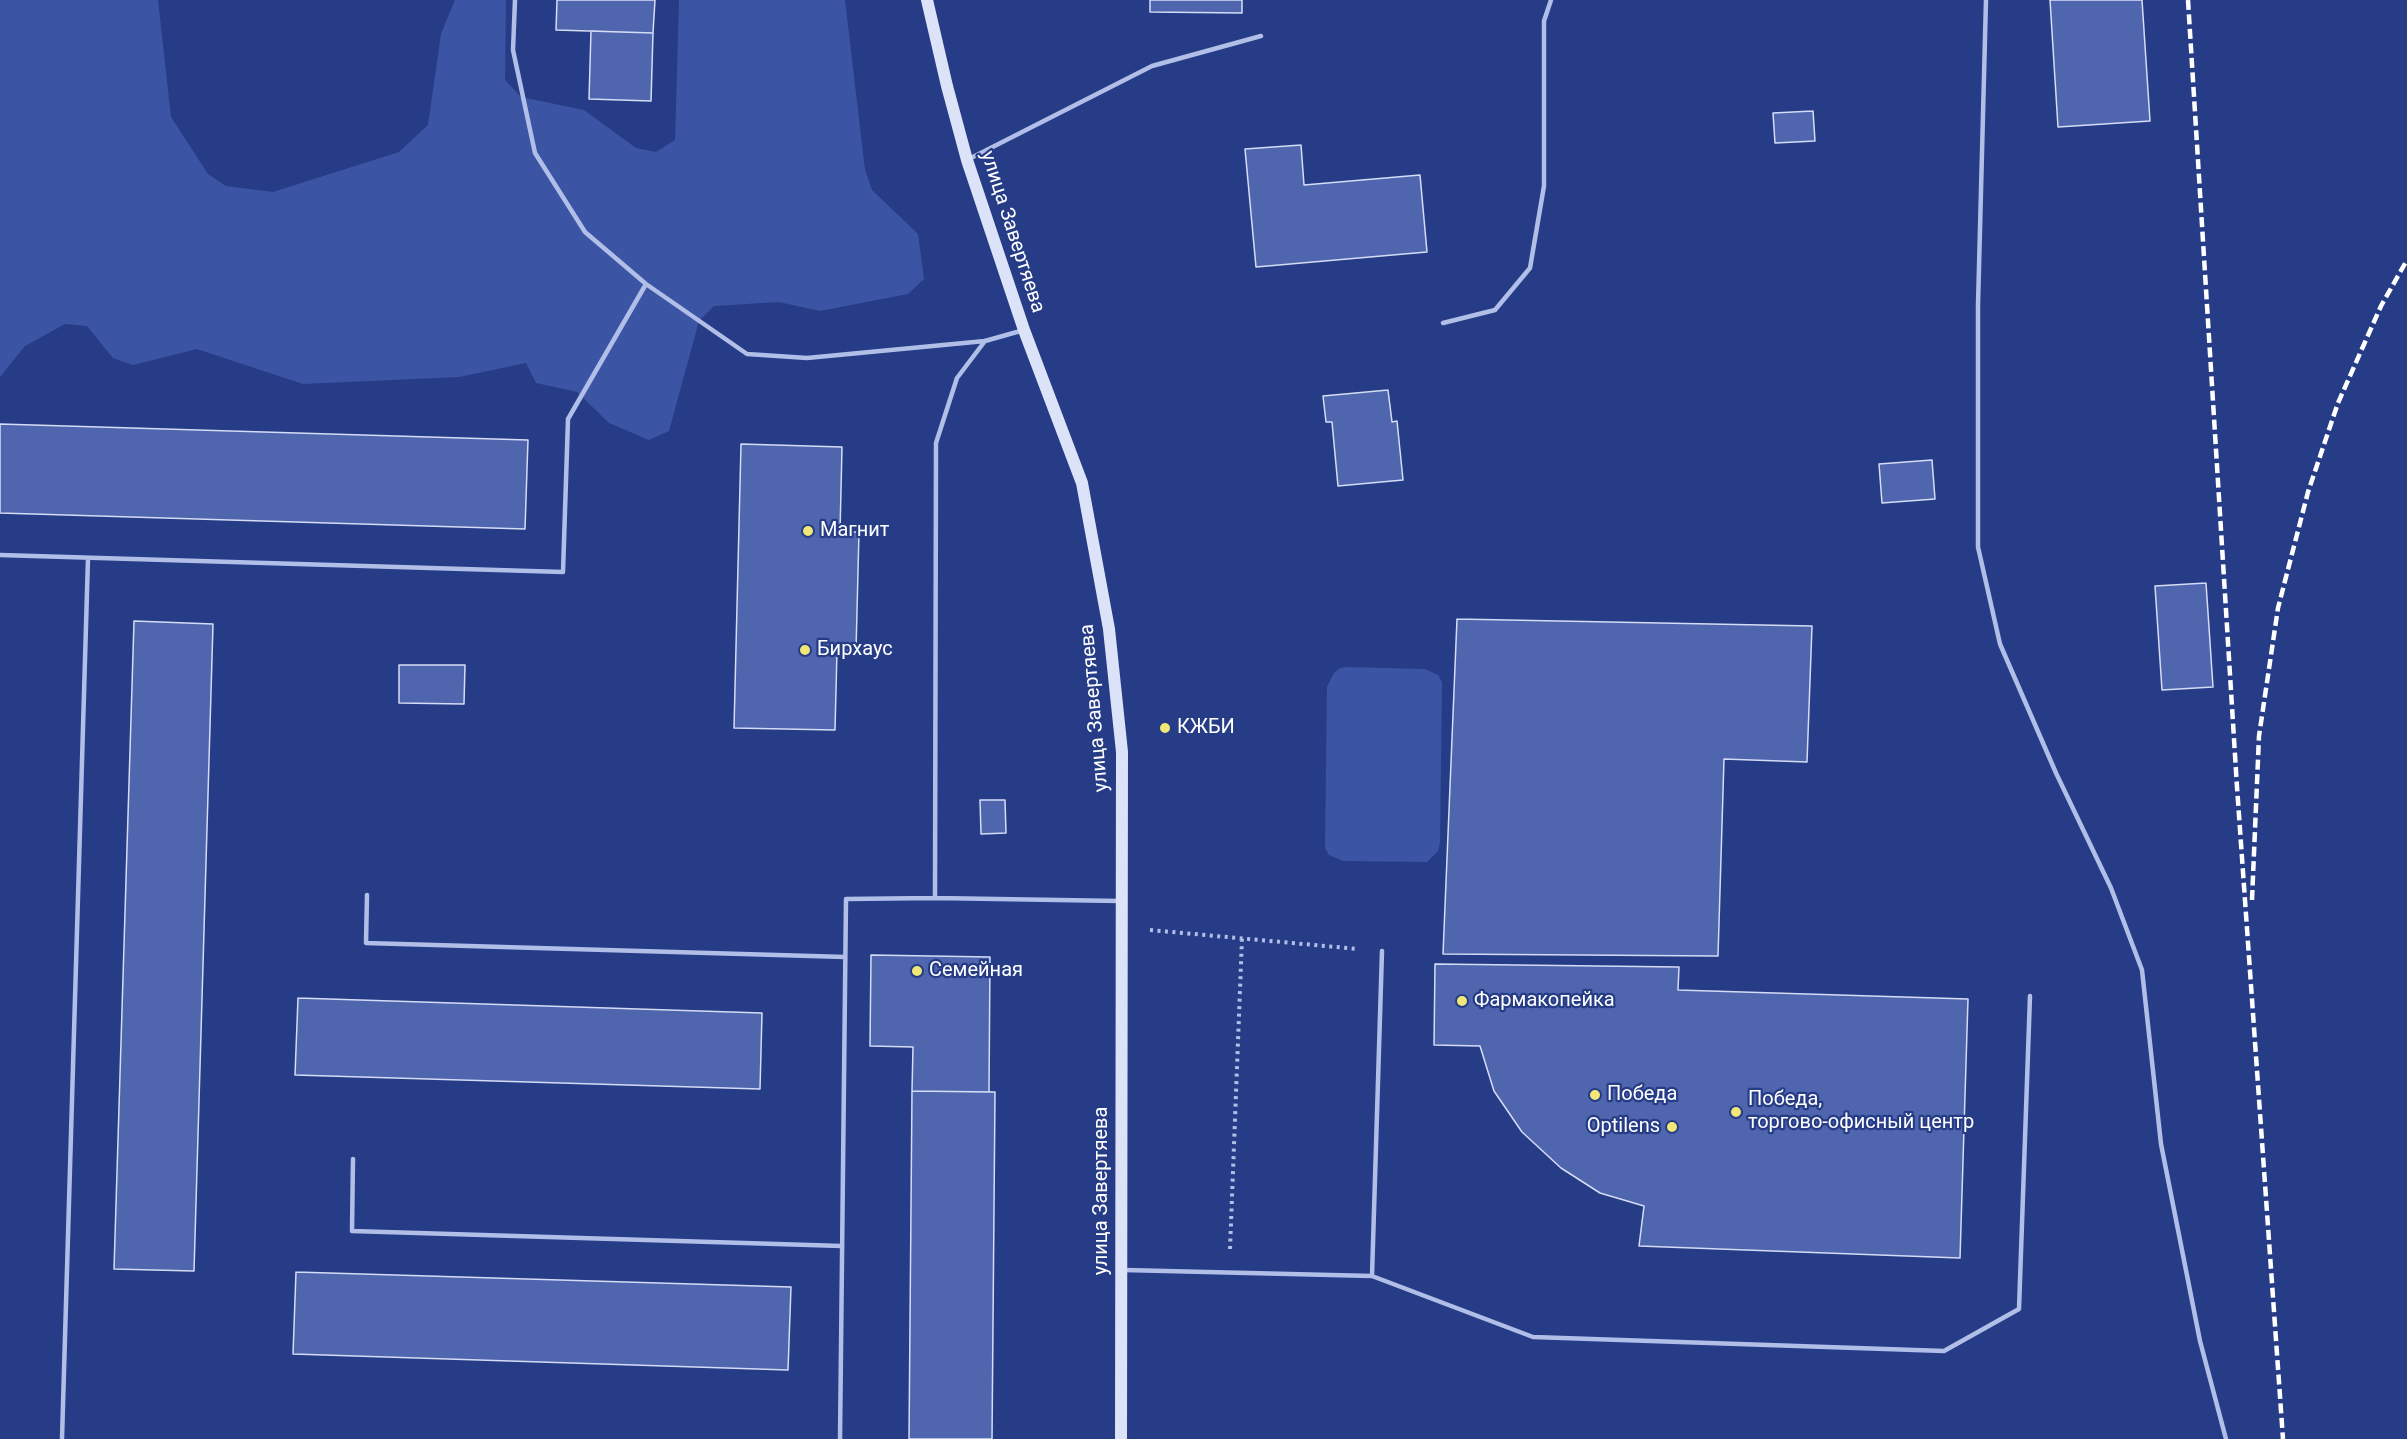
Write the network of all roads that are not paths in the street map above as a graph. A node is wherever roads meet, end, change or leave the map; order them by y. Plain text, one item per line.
1 (515, 0) edge
2 (927, 0) edge
3 (1551, 0) edge
4 (1986, 0) edge
5 (1261, 36) dead end
6 (967, 160) junction
7 (646, 284) junction
8 (1443, 323) dead end
9 (1024, 330) junction
10 (985, 341) junction
11 (0, 555) edge
12 (88, 558) junction
13 (367, 895) dead end
14 (935, 898) junction
15 (1123, 901) junction
16 (1382, 951) road end
17 (845, 957) junction
18 (2030, 996) dead end
19 (353, 1159) dead end
20 (842, 1246) junction
21 (1121, 1269) junction
22 (1372, 1276) junction
23 (62, 1439) edge
24 (840, 1439) edge
25 (1121, 1439) edge
26 (2226, 1439) edge

1 - 7 lane
2 - 6 main road, улица Завертяева
3 - 8 lane
4 - 26 lane
5 - 6 lane
6 - 9 main road, улица Завертяева
7 - 10 lane
7 - 12 lane
9 - 10 lane
9 - 15 main road, улица Завертяева
10 - 14 lane
11 - 12 lane
12 - 23 lane
13 - 17 lane
14 - 15 lane
14 - 17 lane
15 - 21 main road, улица Завертяева
16 - 22 lane
17 - 20 lane
18 - 22 lane
19 - 20 lane
20 - 24 lane
21 - 22 lane
21 - 25 main road, улица Завертяева

